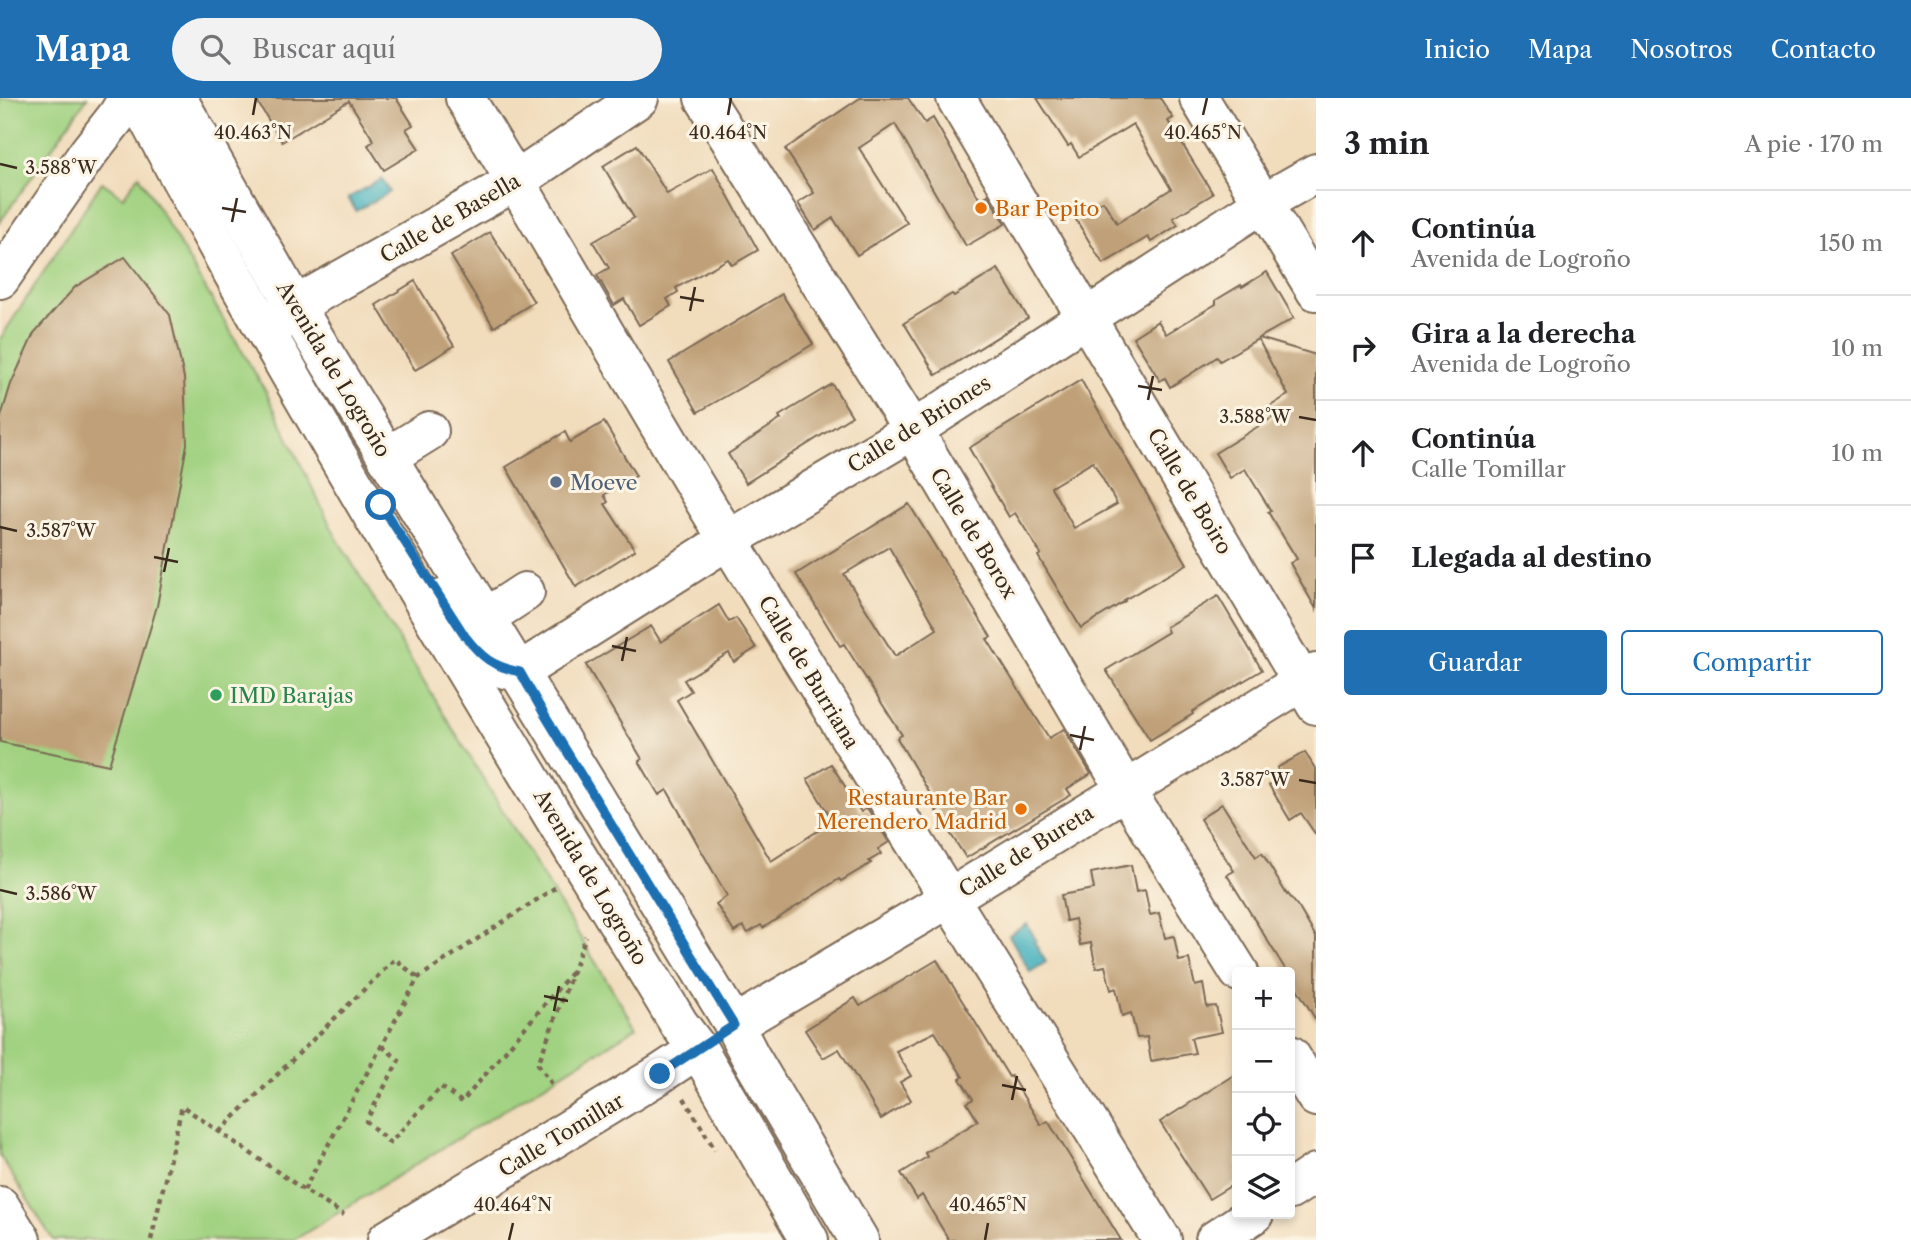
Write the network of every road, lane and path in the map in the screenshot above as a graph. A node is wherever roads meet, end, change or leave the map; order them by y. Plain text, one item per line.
1 (128, 98) edge
2 (137, 98) edge
3 (177, 98) edge
4 (465, 98) edge
5 (639, 98) edge
6 (704, 98) edge
7 (957, 98) edge
8 (1199, 98) edge
9 (1316, 173) edge
10 (516, 181) junction
11 (1263, 203) junction
12 (0, 279) edge
13 (1316, 291) edge
14 (295, 306) junction
15 (1088, 318) junction
16 (272, 342) junction
17 (913, 430) junction
18 (429, 431) dead end
19 (387, 457) junction
20 (355, 489) junction
21 (728, 540) junction
22 (525, 592) dead end
23 (485, 618) junction
24 (520, 672) junction
25 (1312, 686) edge
26 (1125, 789) junction
27 (556, 887) dead end
28 (948, 899) junction
29 (586, 936) dead end
30 (1236, 967) edge
31 (572, 972) junction
32 (418, 978) junction
33 (734, 1025) junction
34 (382, 1046) junction
35 (698, 1049) junction
36 (1295, 1063) edge
37 (552, 1084) dead end
38 (1316, 1097) edge
39 (219, 1132) junction
40 (1316, 1173) edge
41 (1295, 1187) edge
42 (304, 1190) junction
43 (0, 1206) edge
44 (344, 1215) dead end
45 (1246, 1219) edge
46 (810, 1238) edge
47 (21, 1240) edge
48 (151, 1240) edge
49 (387, 1240) edge
50 (859, 1240) edge
51 (1162, 1240) edge
52 (1215, 1240) edge

1 - 12 street
2 - 16 street, Avenida de Logroño
3 - 14 street, Avenida de Logroño
4 - 10 street, Calle de Burriana
5 - 10 street, Calle de Basella
6 - 17 street, Calle de Borox
7 - 15 street, Calle de Boiro
8 - 11 street
9 - 11 street, Calle de Briones
10 - 14 street, Calle de Basella
10 - 21 street, Calle de Burriana
11 - 13 street
11 - 15 street, Calle de Briones
14 - 16 street, Calle de Basella
14 - 19 street, Avenida de Logroño
15 - 17 street, Calle de Briones
15 - 25 street, Calle de Boiro
16 - 20 street, Avenida de Logroño
17 - 21 street, Calle de Briones
17 - 26 street, Calle de Borox
18 - 19 street
19 - 23 street, Avenida de Logroño
20 - 24 street, Avenida de Logroño
20 - 35 street, Avenida de Logroño
21 - 24 street, Calle de Briones
21 - 28 street, Calle de Burriana
22 - 23 street
23 - 24 street, Avenida de Logroño
24 - 33 street, Avenida de Logroño
25 - 26 street, Calle de Bureta
26 - 28 street, Calle de Bureta
26 - 30 street, Calle de Borox
27 - 32 path
28 - 33 street, Calle de Bureta
28 - 51 street, Calle de Burriana
29 - 31 path
31 - 34 path
31 - 37 path
32 - 34 path
32 - 39 path
33 - 35 street
33 - 50 street, Avenida de Logroño
34 - 42 path
35 - 46 street, Avenida de Logroño
35 - 49 street, Calle Tomillar
36 - 38 street
39 - 42 path
39 - 48 path
40 - 41 street
42 - 44 path
43 - 47 street
45 - 52 street

